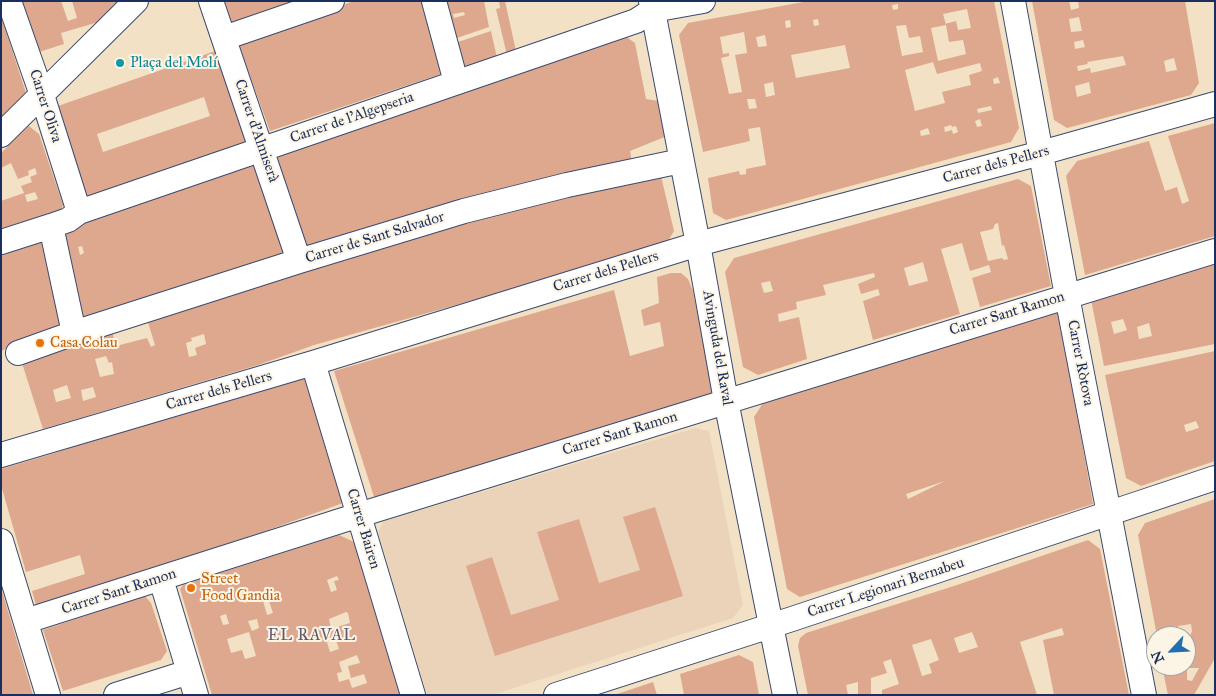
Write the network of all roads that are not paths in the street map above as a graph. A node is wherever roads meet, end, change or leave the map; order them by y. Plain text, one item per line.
1 (10, 1) edge
2 (136, 1) edge
3 (211, 1) edge
4 (332, 1) edge
5 (434, 1) edge
6 (703, 1) edge
7 (1013, 1) edge
8 (652, 6) edge
9 (224, 38) junction
10 (456, 82) junction
11 (42, 95) junction
12 (1215, 104) edge
13 (1, 135) edge
14 (262, 148) junction
15 (1041, 153) junction
16 (681, 161) junction
17 (79, 212) junction
18 (51, 226) junction
19 (1, 242) edge
20 (698, 244) junction
21 (1215, 250) edge
22 (299, 261) junction
23 (1067, 296) junction
24 (74, 334) junction
25 (18, 353) dead end
26 (313, 363) junction
27 (726, 401) junction
28 (1, 455) edge
29 (1215, 478) edge
30 (1109, 514) junction
31 (359, 515) junction
32 (1, 541) edge
33 (157, 580) junction
34 (26, 622) junction
35 (772, 626) junction
36 (175, 650) dead end
37 (188, 672) junction
38 (48, 695) edge
39 (116, 695) edge
40 (196, 695) edge
41 (413, 695) edge
42 (556, 695) edge
43 (786, 695) edge
44 (1144, 695) edge

1 - 11 street, Carrer Oliva
2 - 11 street
3 - 9 street, Carrer d'Almiserà
4 - 9 street
5 - 10 street
6 - 8 street
7 - 15 street, Carrer Ròtova
8 - 10 street, Carrer de l'Algepseria
8 - 16 street, Avinguda del Raval
9 - 14 street, Carrer d'Almiserà
10 - 14 street, Carrer de l'Algepseria
11 - 13 street
11 - 17 street, Carrer Oliva
12 - 15 street, Carrer dels Pellers
14 - 17 street, Carrer de l'Algepseria
14 - 22 street, Carrer d'Almiserà
15 - 20 street, Carrer dels Pellers
15 - 23 street, Carrer Ròtova
16 - 20 street, Avinguda del Raval
16 - 22 street, Carrer de Sant Salvador
17 - 18 street, Carrer de l'Algepseria
18 - 19 street, Carrer de l'Algepseria
18 - 24 street
20 - 26 street, Carrer dels Pellers
20 - 27 street, Avinguda del Raval
21 - 23 street, Carrer Sant Ramon
22 - 24 street, Carrer de Sant Salvador
23 - 27 street, Carrer Sant Ramon
23 - 30 street, Carrer Ròtova
24 - 25 street, Carrer de Sant Salvador
26 - 28 street, Carrer dels Pellers
26 - 31 street, Carrer Bairen
27 - 31 street, Carrer Sant Ramon
27 - 35 street, Avinguda del Raval
29 - 30 street, Carrer Legionari Bernabeu
30 - 35 street, Carrer Legionari Bernabeu
30 - 44 street, Carrer Ròtova
31 - 33 street, Carrer Sant Ramon
31 - 41 street, Carrer Bairen
32 - 34 street
33 - 34 street, Carrer Sant Ramon
33 - 36 street
33 - 37 street
34 - 38 street
35 - 42 street, Carrer Legionari Bernabeu
35 - 43 street, Avinguda del Raval
37 - 39 street
37 - 40 street

